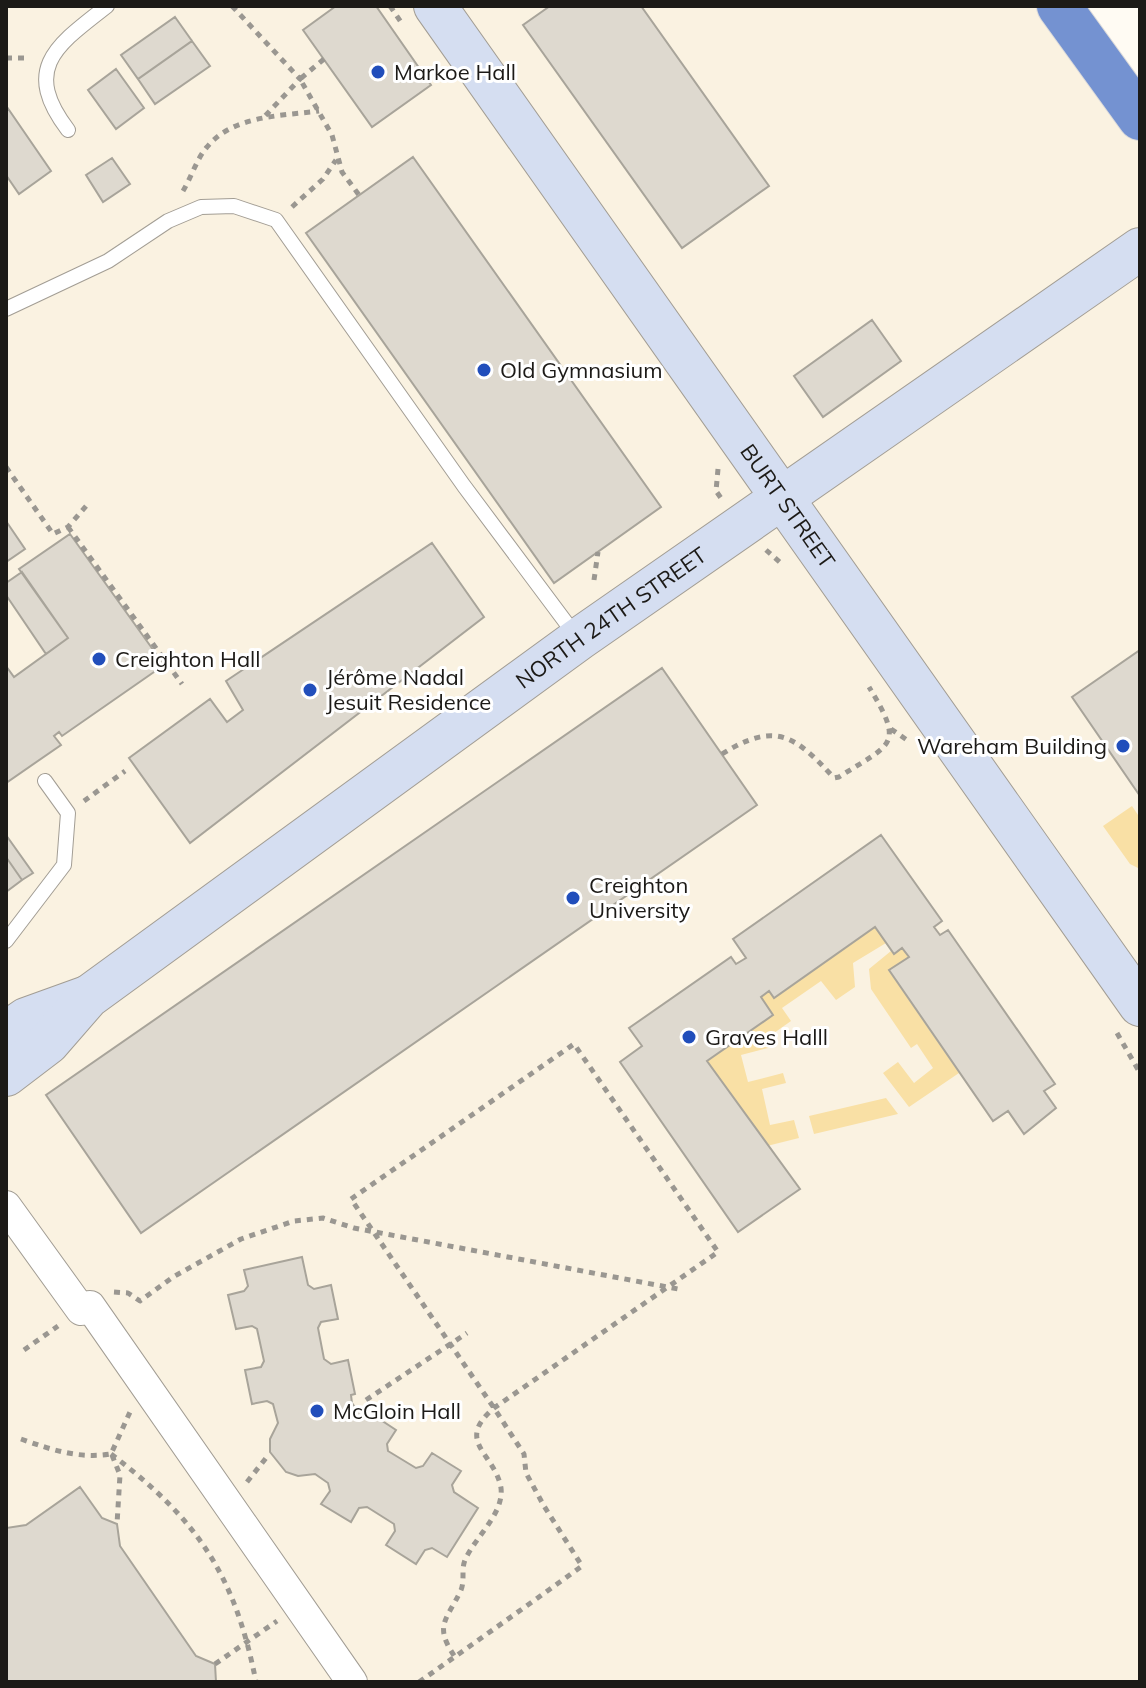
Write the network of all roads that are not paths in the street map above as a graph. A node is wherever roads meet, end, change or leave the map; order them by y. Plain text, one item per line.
1 (107, 6) edge
2 (435, 6) edge
3 (1059, 6) edge
4 (1140, 118) edge
5 (68, 130) dead end
6 (1140, 249) edge
7 (6, 309) edge
8 (783, 498) junction
9 (579, 639) junction
10 (45, 781) dead end
11 (6, 941) edge
12 (88, 997) junction
13 (1140, 1005) edge
14 (6, 1033) edge
15 (6, 1075) edge
16 (6, 1206) edge
17 (352, 1682) edge

1 - 5 lane
2 - 8 main road, BURT STREET
3 - 4 highway
6 - 8 main road, NORTH 24TH STREET
7 - 9 lane
8 - 9 main road, NORTH 24TH STREET
8 - 13 main road, BURT STREET
9 - 12 main road, NORTH 24TH STREET
10 - 11 lane
12 - 14 main road, NORTH 24TH STREET
12 - 15 main road, NORTH 24TH STREET
16 - 17 street

